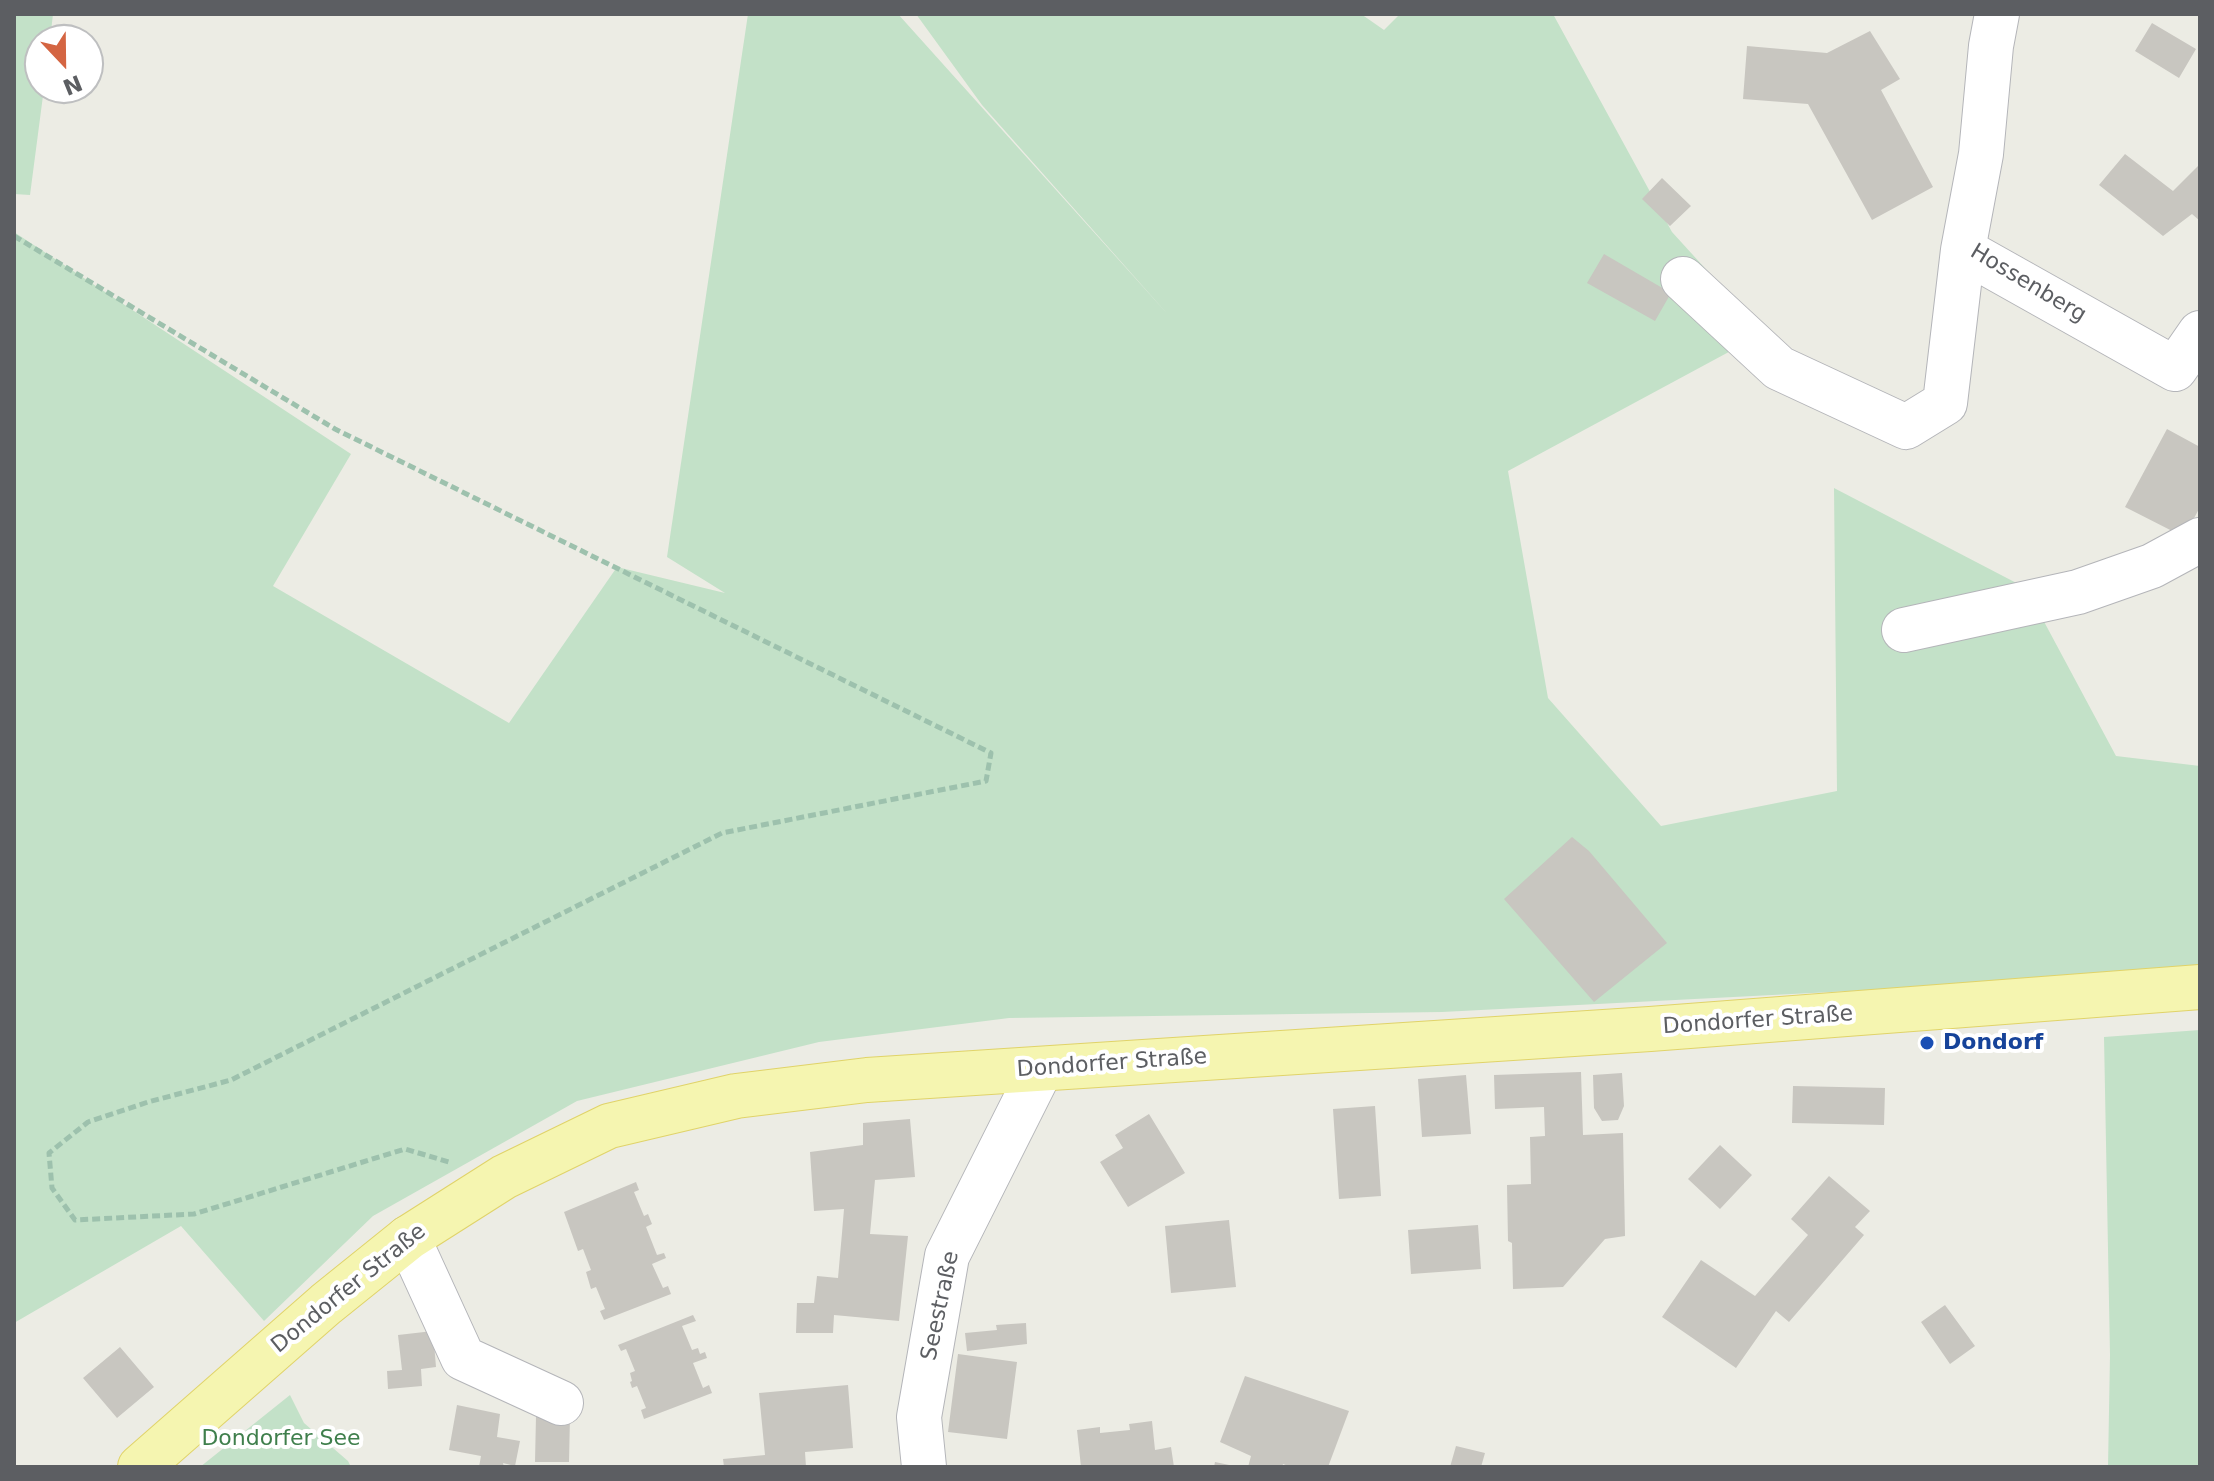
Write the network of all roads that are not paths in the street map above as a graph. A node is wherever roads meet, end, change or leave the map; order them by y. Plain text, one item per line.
1 (1997, 14) edge
2 (1963, 250) junction
3 (1683, 279) dead end
4 (2200, 333) edge
5 (2187, 377) edge
6 (2200, 540) edge
7 (1904, 630) dead end
8 (2200, 987) edge
9 (1041, 1069) junction
10 (408, 1238) junction
11 (561, 1403) dead end
12 (140, 1467) edge
13 (924, 1467) edge

1 - 2 street, Hossenberg
2 - 3 street
2 - 5 street, Hossenberg
4 - 5 street, Hossenberg
6 - 7 street
8 - 9 main road, Dondorfer Straße
9 - 10 main road, Dondorfer Straße
9 - 13 street, Seestraße
10 - 11 street
10 - 12 main road, Dondorfer Straße

